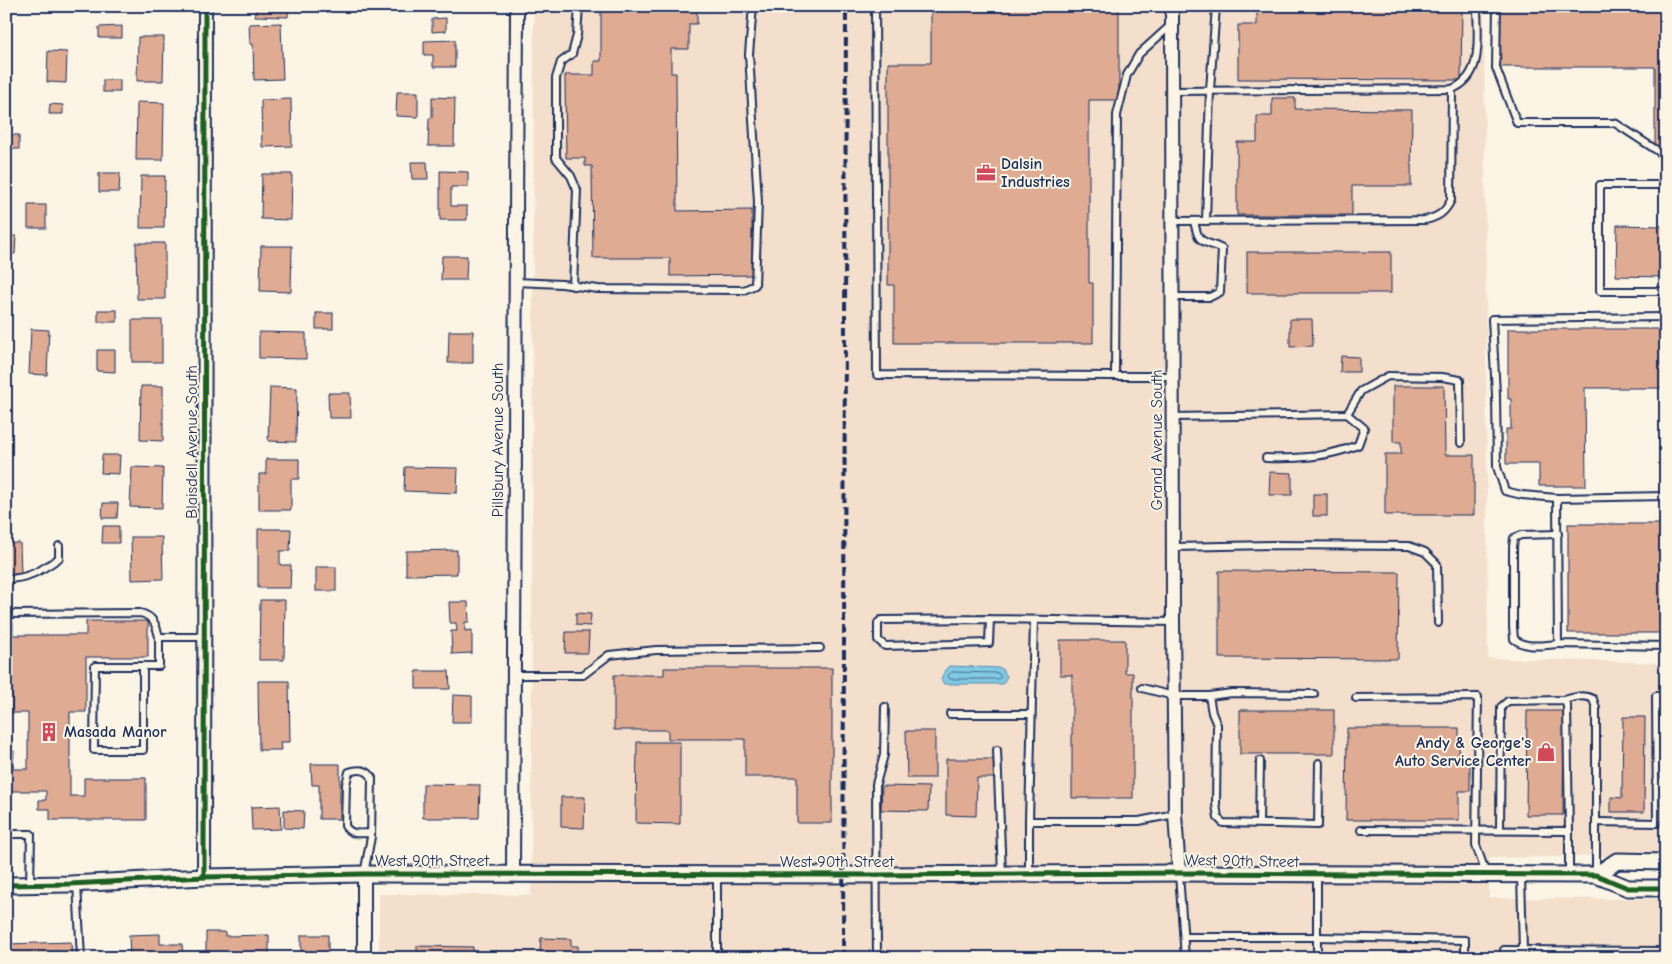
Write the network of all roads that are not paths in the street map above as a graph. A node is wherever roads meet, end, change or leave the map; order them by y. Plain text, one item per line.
1 (205, 6) edge
2 (517, 6) edge
3 (579, 6) edge
4 (753, 6) edge
5 (875, 6) edge
6 (1172, 6) edge
7 (1216, 6) edge
8 (1477, 6) edge
9 (1497, 6) edge
10 (1172, 24) junction
11 (1452, 89) junction
12 (1210, 90) junction
13 (1172, 91) junction
14 (1666, 154) edge
15 (1666, 185) edge
16 (1173, 221) junction
17 (1194, 221) junction
18 (1206, 221) junction
19 (515, 282) junction
20 (573, 286) junction
21 (1666, 291) edge
22 (1173, 297) junction
23 (1666, 317) edge
24 (1115, 376) junction
25 (1173, 376) junction
26 (1347, 414) junction
27 (1174, 416) junction
28 (1461, 443) dead end
29 (1266, 458) dead end
30 (1666, 496) edge
31 (1556, 498) junction
32 (1558, 534) junction
33 (59, 546) dead end
34 (1174, 547) junction
35 (6, 579) edge
36 (6, 614) edge
37 (990, 619) junction
38 (1034, 620) junction
39 (1173, 622) junction
40 (1438, 623) dead end
41 (159, 637) junction
42 (204, 637) junction
43 (1558, 644) junction
44 (1666, 646) edge
45 (820, 648) dead end
46 (143, 666) junction
47 (514, 675) junction
48 (1142, 688) dead end
49 (1314, 694) dead end
50 (1174, 696) junction
51 (1209, 696) junction
52 (1666, 696) edge
53 (1356, 698) dead end
54 (1564, 700) junction
55 (885, 707) dead end
56 (950, 714) dead end
57 (1031, 714) junction
58 (997, 750) dead end
59 (1260, 761) dead end
60 (1319, 762) dead end
61 (1656, 782) junction
62 (1666, 782) edge
63 (1175, 814) junction
64 (1029, 821) junction
65 (1596, 822) junction
66 (1259, 824) junction
67 (1361, 830) dead end
68 (1476, 830) junction
69 (1500, 830) junction
70 (1568, 831) junction
71 (371, 833) junction
72 (6, 834) edge
73 (1666, 862) edge
74 (1179, 873) junction
75 (364, 874) junction
76 (513, 874) junction
77 (717, 874) junction
78 (1002, 874) junction
79 (1030, 874) junction
80 (876, 875) junction
81 (1317, 875) junction
82 (1487, 875) junction
83 (1521, 875) junction
84 (1569, 875) junction
85 (1596, 875) junction
86 (204, 877) junction
87 (30, 884) junction
88 (77, 884) junction
89 (6, 885) edge
90 (1666, 888) edge
91 (1317, 937) junction
92 (1184, 938) junction
93 (1523, 950) junction
94 (1666, 953) edge
95 (81, 958) edge
96 (364, 958) edge
97 (717, 958) edge
98 (877, 958) edge
99 (1185, 958) edge
100 (1317, 958) edge
101 (1465, 958) edge
102 (1504, 958) edge

1 - 42 street, Blaisdell Avenue South
2 - 19 street, Pillsbury Avenue South
3 - 20 lane
4 - 20 lane
5 - 24 lane
6 - 10 street, Grand Avenue South
7 - 12 lane
8 - 11 lane
9 - 14 lane
10 - 13 street, Grand Avenue South
10 - 24 lane
11 - 12 lane
11 - 18 lane
12 - 13 lane
12 - 18 lane
13 - 16 street, Grand Avenue South
15 - 21 lane
16 - 17 lane
16 - 22 street, Grand Avenue South
17 - 18 lane
17 - 22 lane
19 - 20 lane
19 - 47 street, Pillsbury Avenue South
22 - 25 street, Grand Avenue South
23 - 31 lane
24 - 25 lane
25 - 27 street, Grand Avenue South
26 - 27 lane
26 - 28 lane
26 - 29 lane
27 - 34 street, Grand Avenue South
30 - 31 lane
31 - 32 lane
32 - 43 lane
32 - 43 lane
33 - 35 lane
34 - 39 street, Grand Avenue South
34 - 40 lane
36 - 41 lane
37 - 37 lane
37 - 38 lane
38 - 39 lane
38 - 57 lane
39 - 50 street, Grand Avenue South
41 - 42 lane
41 - 46 lane
42 - 86 street, Blaisdell Avenue South
43 - 44 lane
45 - 47 lane
46 - 46 lane
47 - 76 street, Pillsbury Avenue South
48 - 50 lane
49 - 51 lane
50 - 51 lane
50 - 63 street, Grand Avenue South
51 - 66 lane
52 - 61 lane
53 - 68 lane
54 - 65 lane
54 - 69 lane
54 - 70 lane
55 - 80 lane
56 - 57 lane
57 - 64 lane
58 - 78 lane
59 - 66 lane
60 - 66 lane
61 - 62 lane
61 - 65 lane
63 - 64 lane
63 - 74 street, Grand Avenue South
64 - 79 lane
65 - 85 lane
67 - 68 lane
68 - 69 lane
68 - 82 lane
69 - 70 lane
70 - 84 lane
71 - 71 lane
71 - 75 lane
72 - 87 lane
73 - 85 street
74 - 79 street, West 90th Street
74 - 81 street, West 90th Street
74 - 92 lane
75 - 76 street, West 90th Street
75 - 86 street, West 90th Street
75 - 96 street
76 - 77 street, West 90th Street
77 - 80 street, West 90th Street
77 - 97 lane
78 - 79 street, West 90th Street
78 - 80 street, West 90th Street
80 - 98 lane
81 - 82 street, West 90th Street
81 - 91 lane
82 - 83 street, West 90th Street
83 - 84 street, West 90th Street
83 - 93 lane
84 - 85 street, West 90th Street
85 - 90 street, West 90th Street
86 - 88 street, West 90th Street
87 - 88 street, West 90th Street
87 - 89 street, West 90th Street
88 - 95 lane
91 - 92 lane
91 - 100 lane
91 - 101 lane
92 - 99 lane
93 - 94 lane
93 - 102 lane

